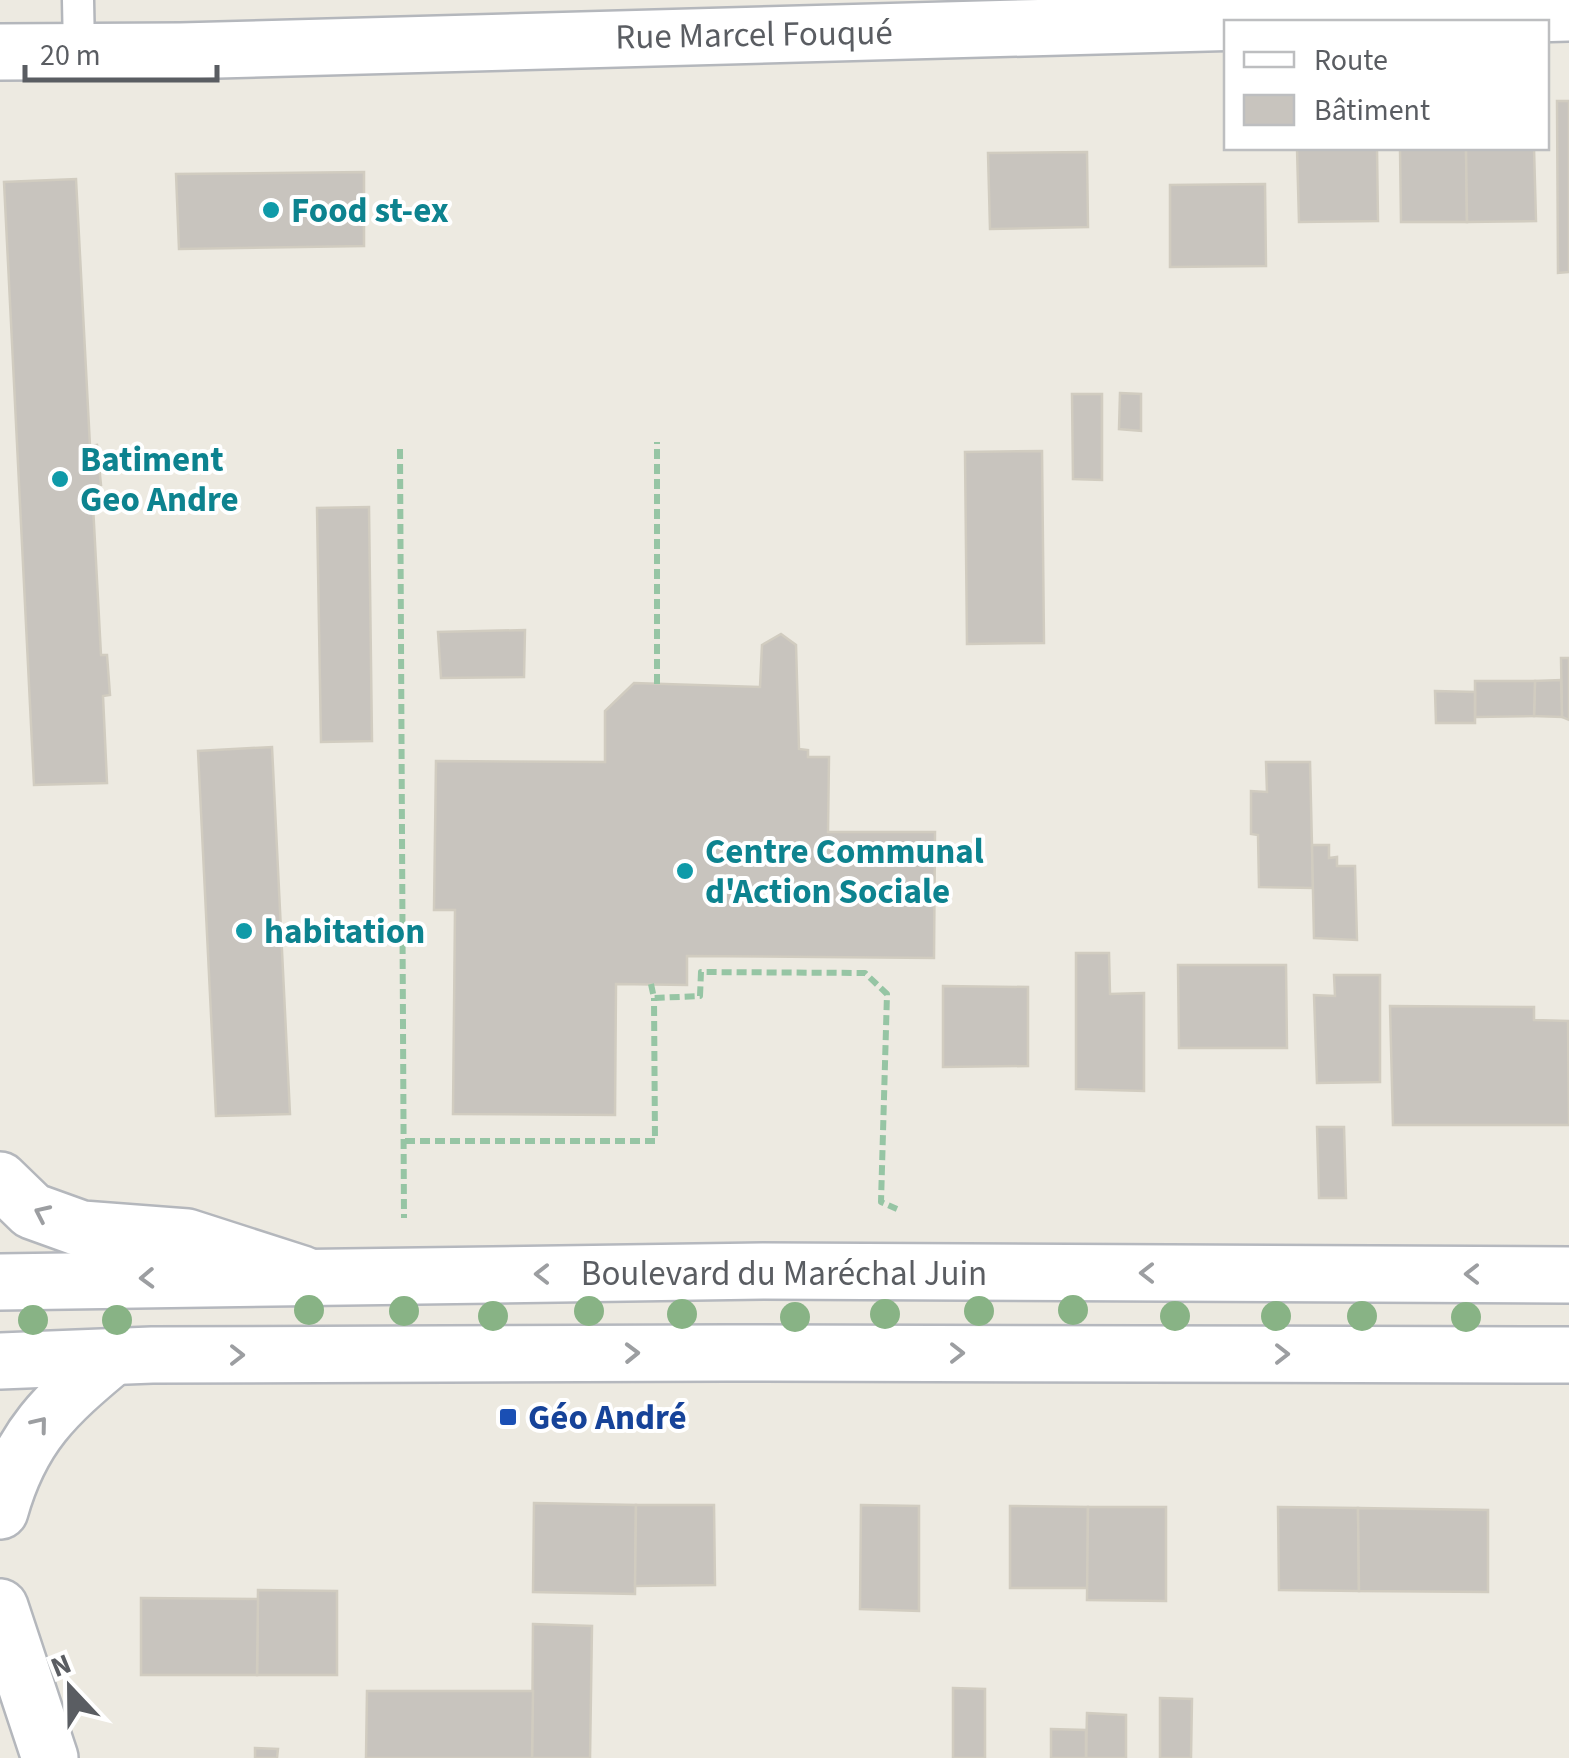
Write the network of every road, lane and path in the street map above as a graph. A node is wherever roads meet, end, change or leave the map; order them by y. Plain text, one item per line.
1 (1562, 9) edge
2 (78, 25) edge
3 (0, 52) edge
4 (657, 442) dead end
5 (400, 449) dead end
6 (657, 684) dead end
7 (651, 984) dead end
8 (654, 998) junction
9 (405, 1141) junction
10 (0, 1180) edge
11 (881, 1202) dead end
12 (1569, 1274) edge
13 (305, 1275) junction
14 (403, 1275) junction
15 (0, 1282) edge
16 (1569, 1355) edge
17 (114, 1356) junction
18 (0, 1361) edge
19 (0, 1511) edge
20 (0, 1607) edge
21 (50, 1758) edge

1 - 2 main road, Rue Marcel Fouqué
2 - 3 main road, Rue Marcel Fouqué
4 - 6 path
5 - 9 path
7 - 8 path
8 - 9 path
8 - 11 path
9 - 14 path
13 -> 10 main road
12 -> 14 main road, Boulevard du Maréchal Juin
13 - 14 main road, Boulevard du Maréchal Juin
13 -> 15 main road, Boulevard du Maréchal Juin
17 -> 16 main road
17 - 18 main road
19 -> 17 main road
20 - 21 main road

